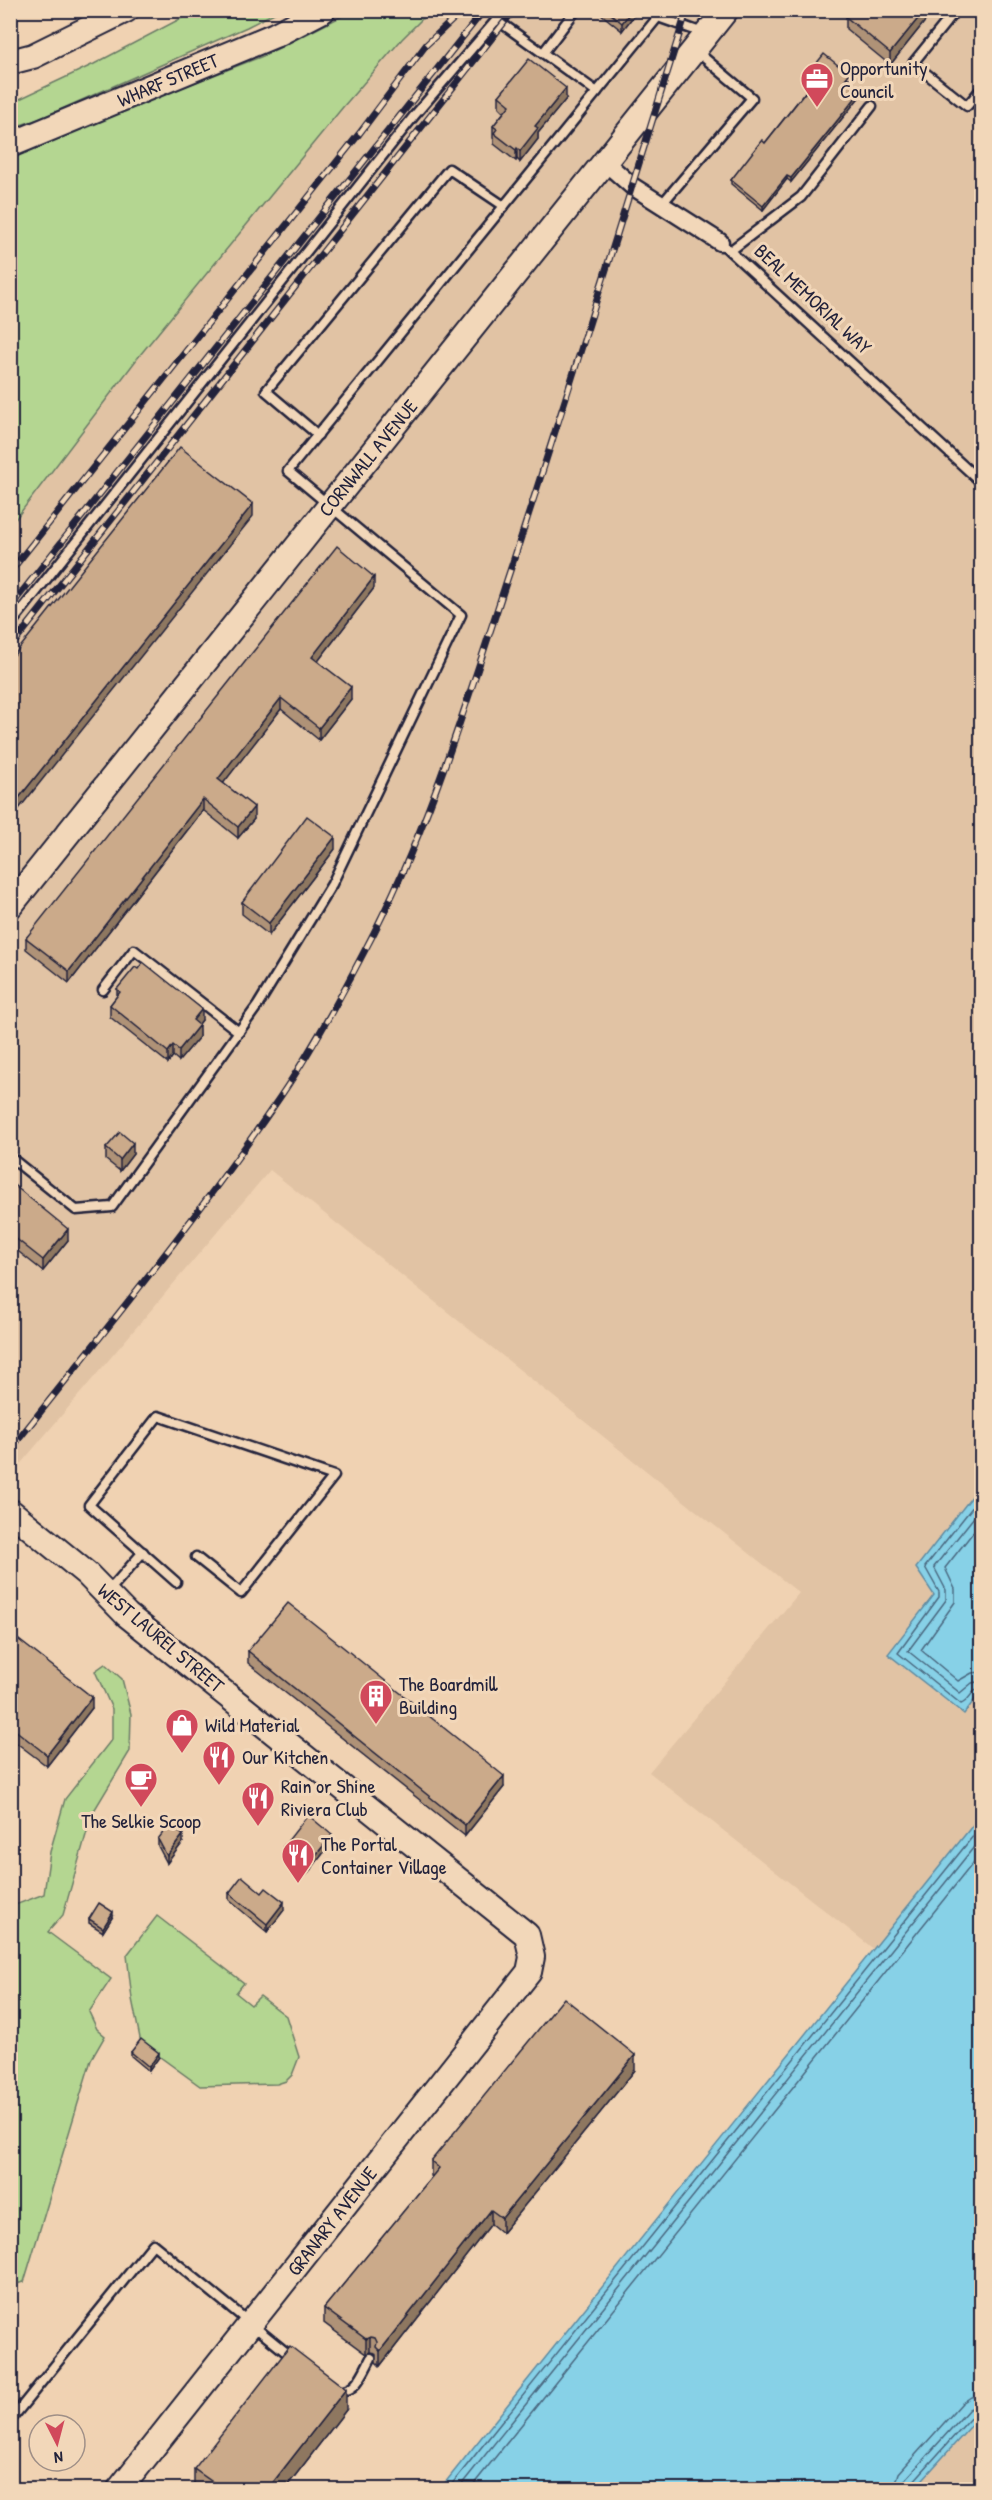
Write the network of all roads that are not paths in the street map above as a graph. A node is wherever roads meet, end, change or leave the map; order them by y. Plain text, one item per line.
1 (126, 10) edge
2 (323, 10) edge
3 (505, 10) edge
4 (576, 10) edge
5 (726, 10) edge
6 (956, 10) edge
7 (497, 20) junction
8 (701, 42) junction
9 (543, 53) junction
10 (22, 59) edge
11 (10, 76) edge
12 (981, 88) edge
13 (597, 92) junction
14 (872, 106) dead end
15 (10, 145) edge
16 (605, 162) junction
17 (504, 206) junction
18 (661, 206) junction
19 (725, 247) junction
20 (318, 435) junction
21 (981, 483) edge
22 (330, 506) junction
23 (10, 625) edge
24 (10, 906) edge
25 (103, 990) dead end
26 (239, 1032) junction
27 (10, 1157) edge
28 (10, 1511) edge
29 (143, 1552) junction
30 (196, 1557) dead end
31 (176, 1582) dead end
32 (106, 1594) junction
33 (531, 1948) joint
34 (251, 2324) junction
35 (371, 2358) edge
36 (303, 2366) edge
37 (326, 2385) edge
38 (10, 2421) edge
39 (119, 2490) edge

1 - 10 street
2 - 15 street, WHARF STREET
3 - 7 lane
4 - 9 lane
5 - 8 street, CORNWALL AVENUE
6 - 12 lane
7 - 9 lane
7 - 23 lane
8 - 13 lane
8 - 16 street, CORNWALL AVENUE
8 - 18 lane
9 - 13 lane
10 - 11 street
13 - 17 lane
14 - 19 lane
16 - 18 street, BEAL MEMORIAL WAY
16 - 22 street, CORNWALL AVENUE
17 - 20 lane
17 - 20 lane
18 - 19 street, BEAL MEMORIAL WAY
19 - 21 lane, BEAL MEMORIAL WAY
20 - 22 lane
22 - 24 street, CORNWALL AVENUE
22 - 26 lane
25 - 26 lane
26 - 27 lane
28 - 32 street, WEST LAUREL STREET
29 - 30 lane
29 - 31 lane
29 - 32 lane
32 - 33 street, WEST LAUREL STREET
33 - 34 street, GRANARY AVENUE
34 - 36 lane
34 - 38 lane
34 - 39 street, GRANARY AVENUE
35 - 37 lane

